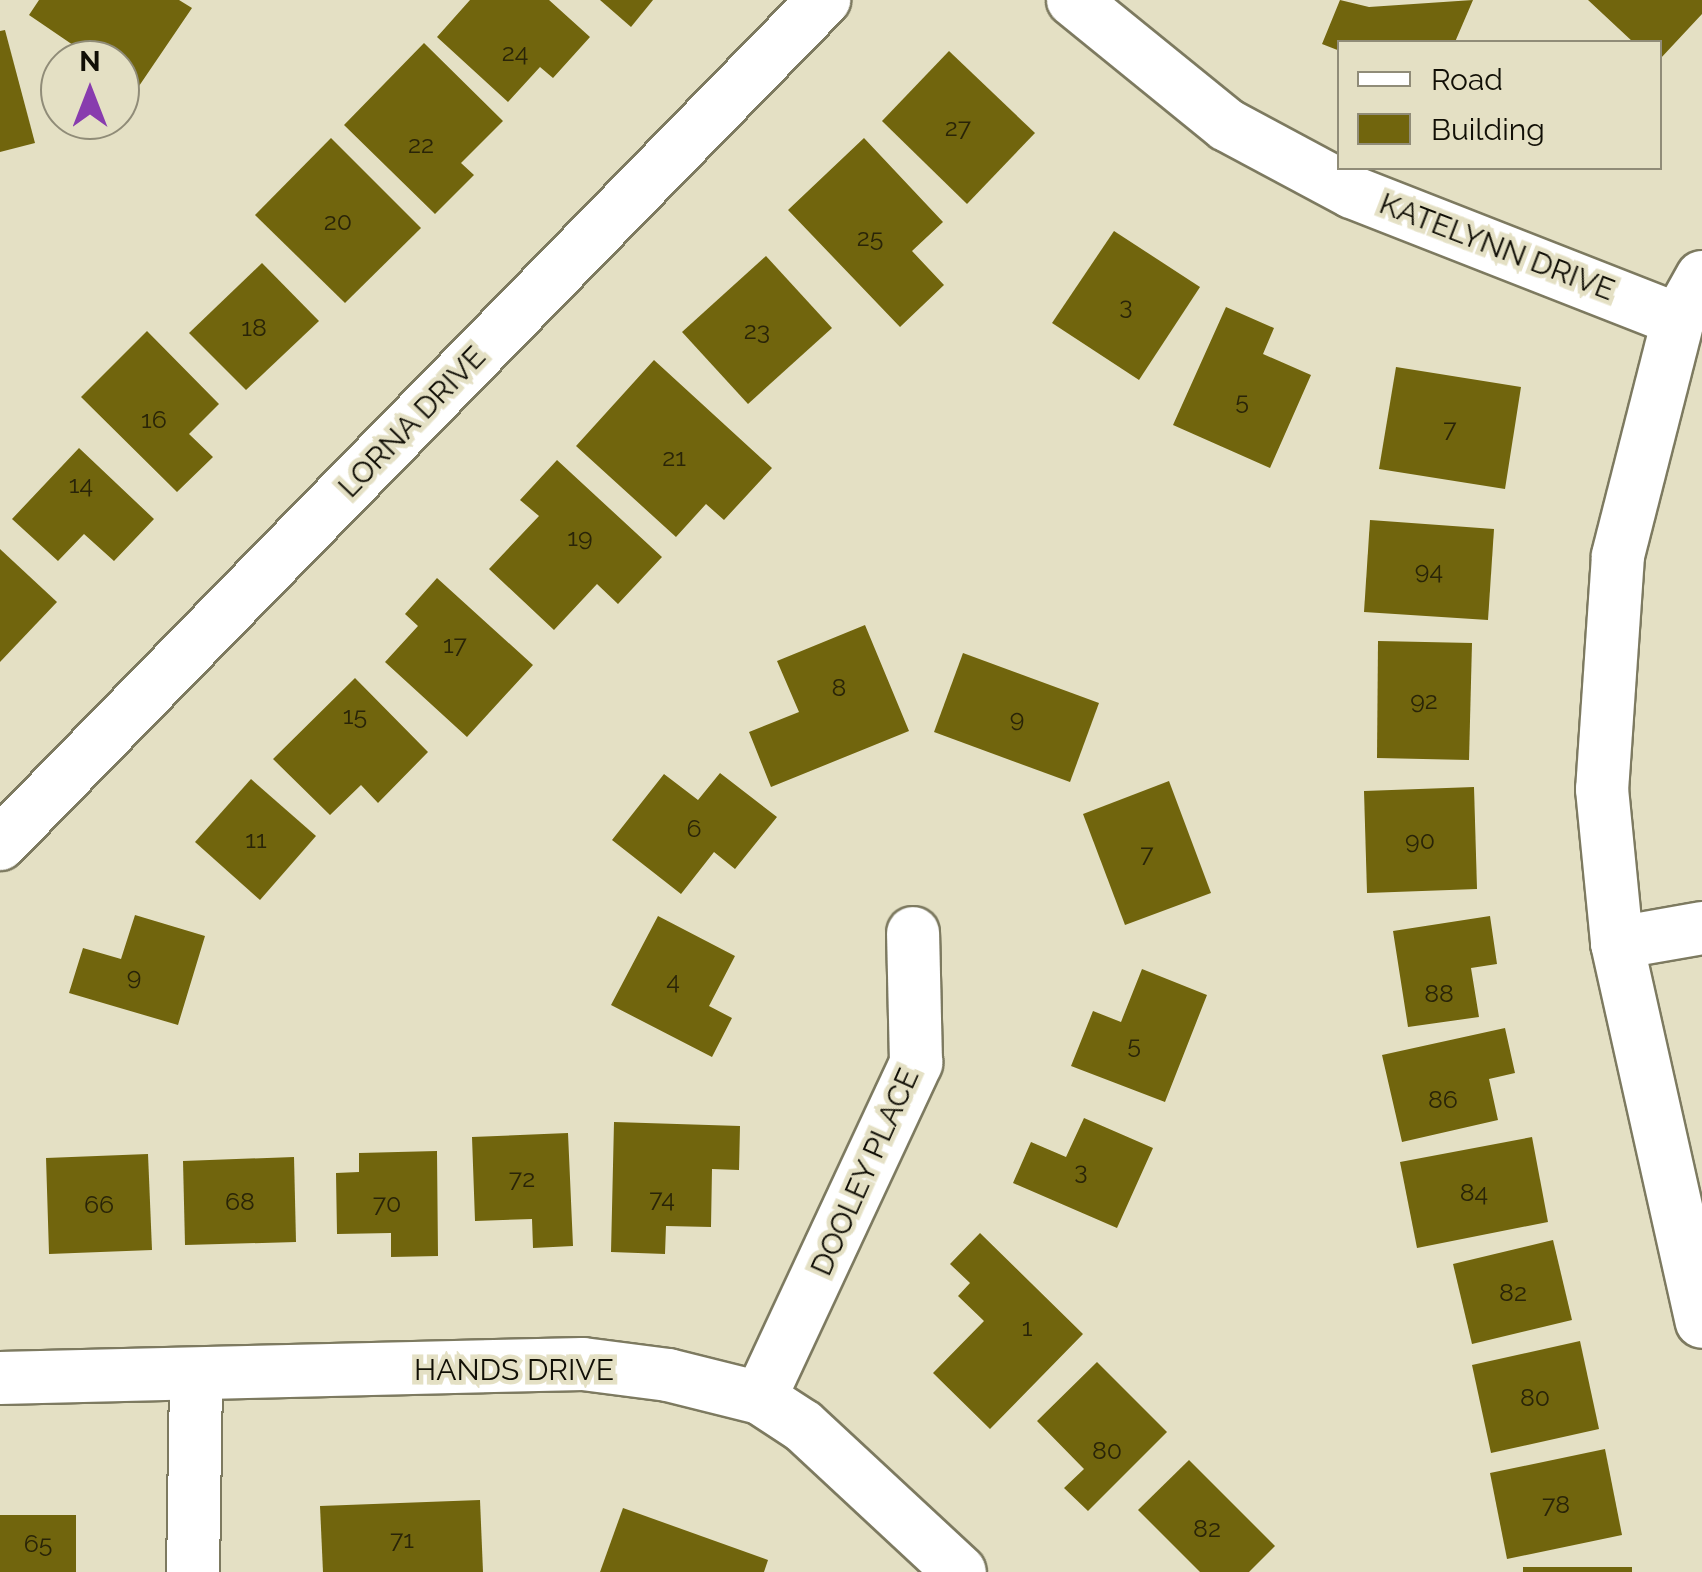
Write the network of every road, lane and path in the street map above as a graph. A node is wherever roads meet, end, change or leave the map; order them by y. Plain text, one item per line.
1 (824, 0) edge
2 (1073, 0) edge
3 (1690, 298) edge
4 (0, 844) edge
5 (1702, 928) edge
6 (913, 933) dead end
7 (1618, 943) junction
8 (1702, 1322) edge
9 (196, 1375) junction
10 (0, 1378) edge
11 (760, 1398) junction
12 (192, 1572) edge
13 (960, 1572) edge

1 - 4 street, LORNA DRIVE
2 - 3 street, KATELYNN DRIVE
3 - 7 street
5 - 7 street
6 - 11 street, DOOLEY PLACE
7 - 8 street
9 - 10 street, HANDS DRIVE
9 - 11 street, HANDS DRIVE
9 - 12 street
11 - 13 street

